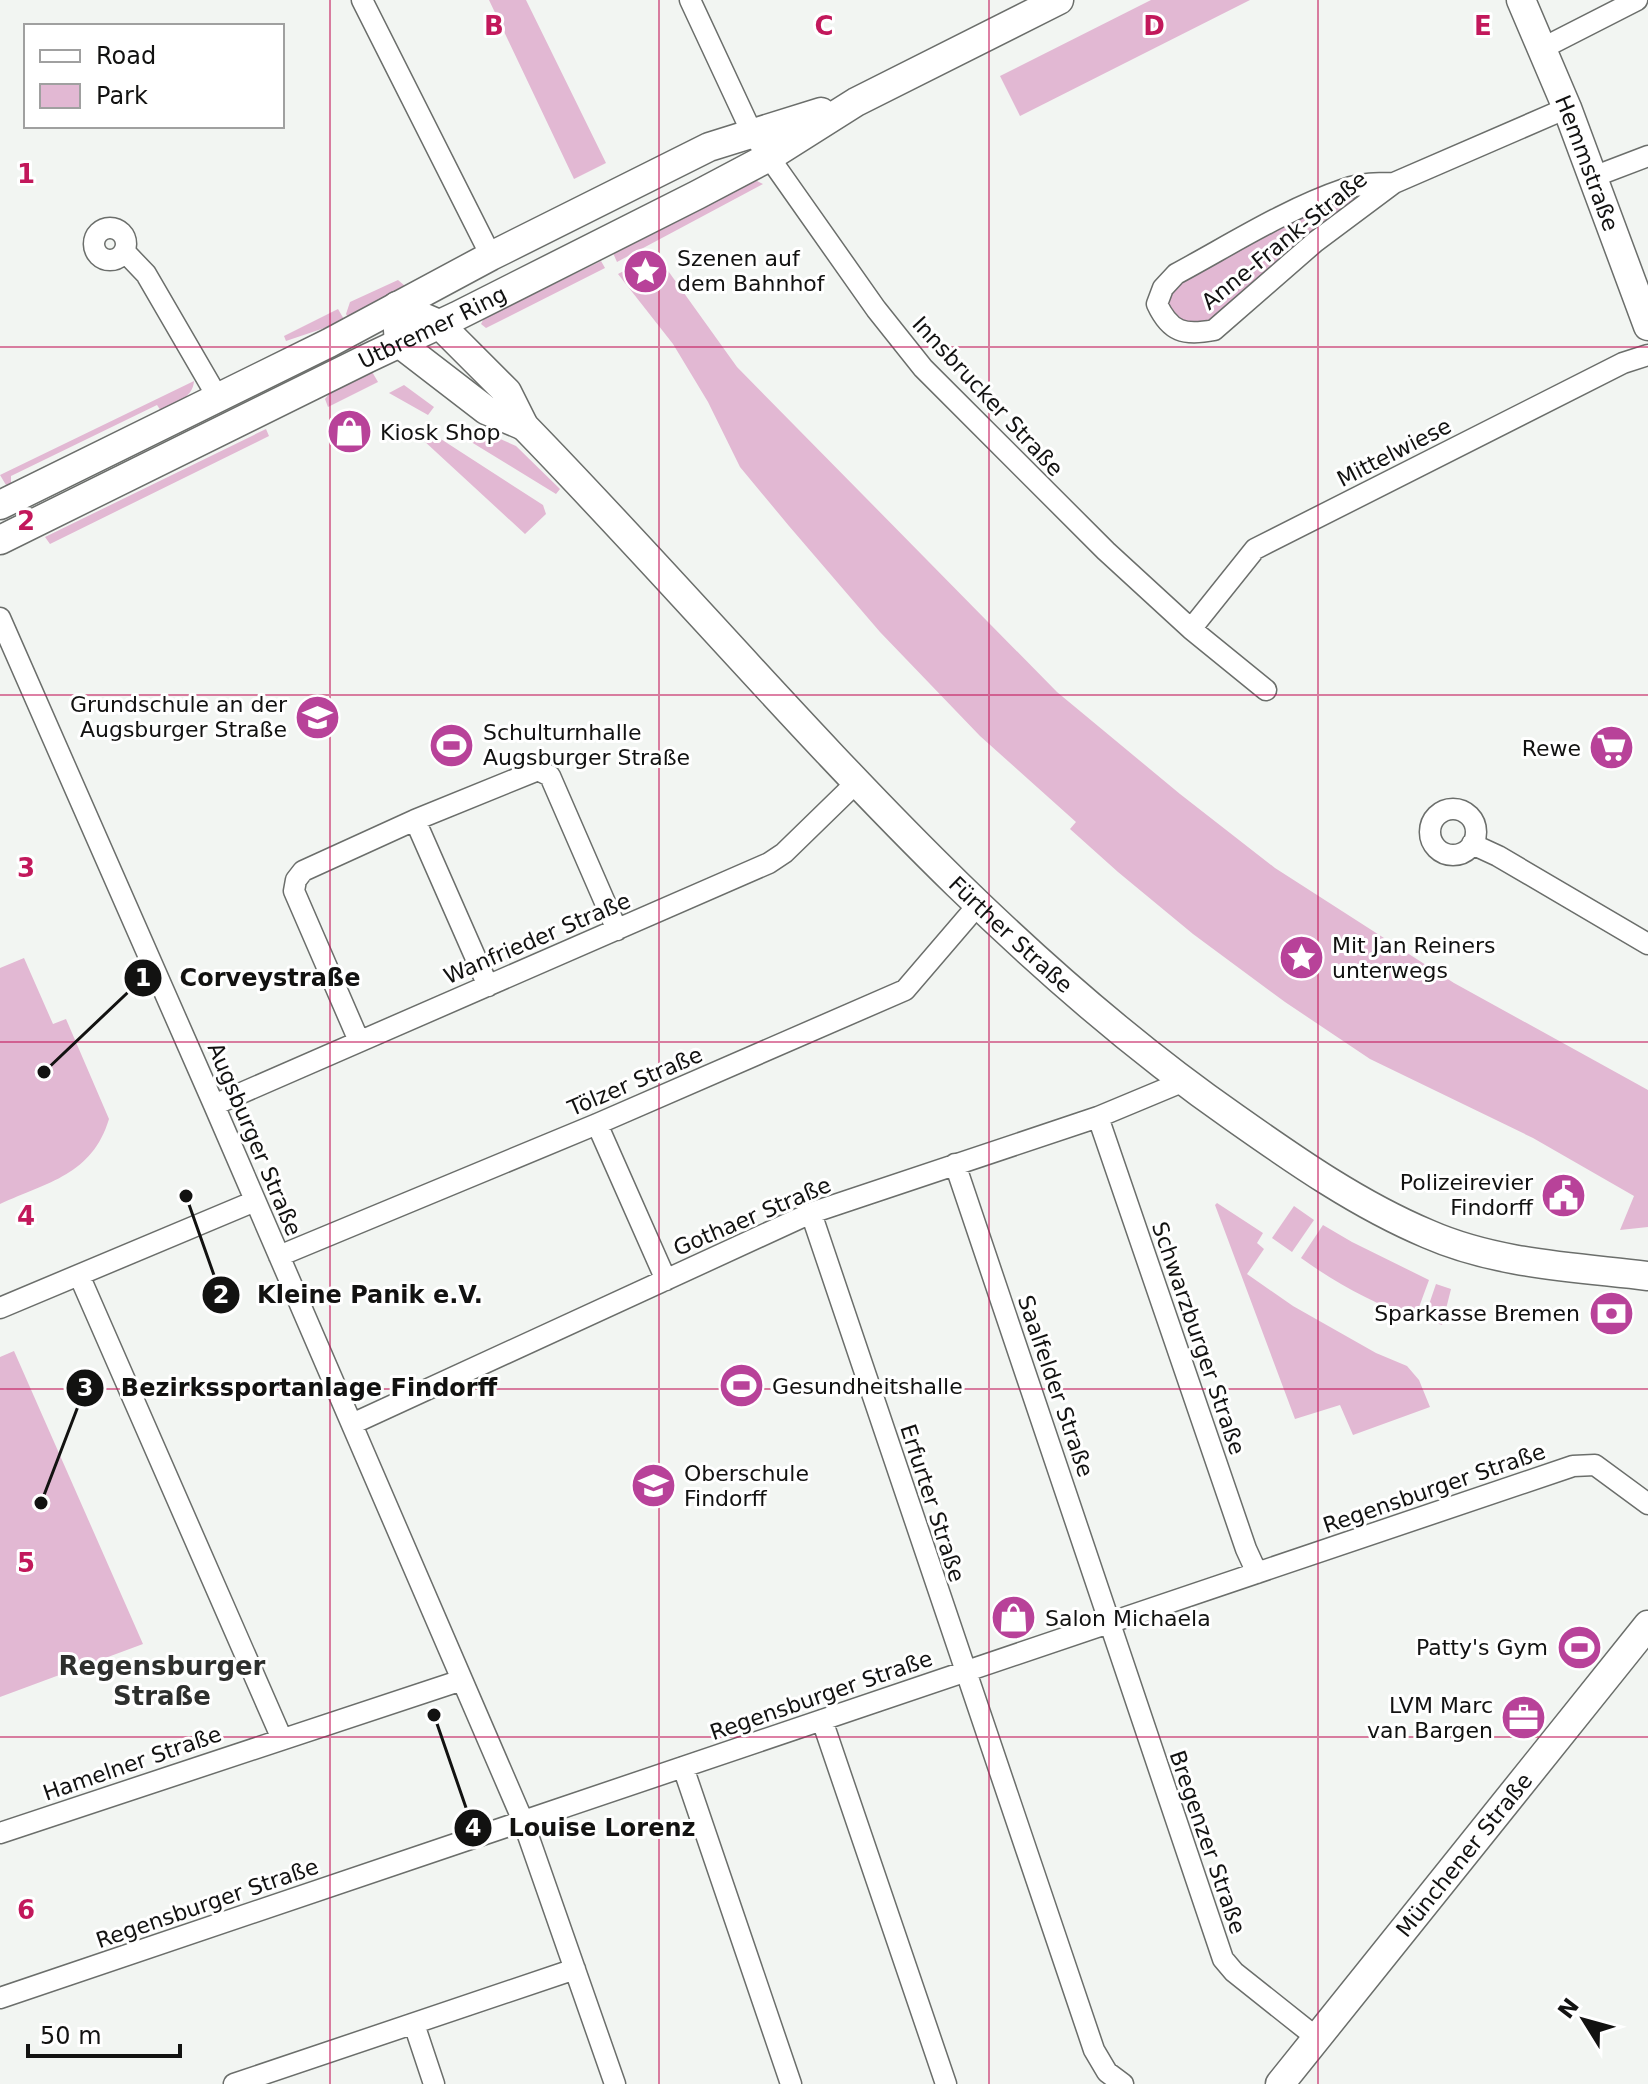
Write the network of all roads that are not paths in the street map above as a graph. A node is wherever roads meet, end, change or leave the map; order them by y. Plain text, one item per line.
1 (362, 0) edge
2 (690, 0) edge
3 (1059, 0) edge
4 (1521, 0) edge
5 (1637, 0) edge
6 (1543, 48) junction
7 (856, 102) junction
8 (1567, 108) junction
9 (752, 133) junction
10 (1648, 156) edge
11 (769, 157) junction
12 (1593, 177) junction
13 (1394, 183) junction
14 (125, 252) dead end
15 (491, 256) junction
16 (397, 306) junction
17 (439, 324) junction
18 (1648, 326) edge
19 (399, 343) junction
20 (1648, 355) edge
21 (218, 398) junction
22 (524, 426) junction
23 (0, 505) edge
24 (0, 540) edge
25 (0, 618) edge
26 (1191, 629) junction
27 (1266, 690) dead end
28 (858, 781) junction
29 (415, 820) junction
30 (1472, 844) dead end
31 (977, 906) junction
32 (617, 930) junction
33 (1648, 944) edge
34 (488, 986) junction
35 (359, 1041) junction
36 (1182, 1082) junction
37 (214, 1105) junction
38 (1098, 1117) junction
39 (597, 1124) junction
40 (955, 1164) junction
41 (255, 1201) junction
42 (811, 1213) junction
43 (279, 1256) junction
44 (1648, 1264) edge
45 (1612, 1272) junction
46 (79, 1275) junction
47 (1648, 1276) edge
48 (666, 1280) junction
49 (0, 1308) edge
50 (352, 1424) junction
51 (1648, 1504) edge
52 (1257, 1573) junction
53 (1108, 1624) junction
54 (1648, 1625) edge
55 (964, 1672) junction
56 (462, 1680) junction
57 (822, 1720) junction
58 (282, 1739) junction
59 (683, 1767) junction
60 (523, 1821) junction
61 (0, 1833) edge
62 (575, 1969) junction
63 (0, 1998) edge
64 (414, 2024) junction
65 (1317, 2038) junction
66 (287, 2076) edge
67 (234, 2084) edge
68 (434, 2084) edge
69 (615, 2084) edge
70 (791, 2084) edge
71 (946, 2084) edge
72 (1123, 2084) edge
73 (1280, 2084) edge

1 - 15 street
2 - 9 street, Innsbrucker Straße
3 - 7 main road, Utbremer Ring
4 - 6 main road, Hemmstraße
5 - 6 street
6 - 8 main road, Hemmstraße
7 - 9 main road, Utbremer Ring
7 - 11 main road, Utbremer Ring
8 - 12 main road, Hemmstraße
8 - 13 street, Anne-Frank-Straße
9 - 11 street, Innsbrucker Straße
9 - 15 main road, Utbremer Ring
10 - 12 street
11 - 17 main road, Utbremer Ring
11 - 26 street, Innsbrucker Straße
12 - 18 main road, Hemmstraße
13 - 13 street, Anne-Frank-Straße
14 - 21 street
15 - 16 main road, Utbremer Ring
16 - 17 main road, Fürther Straße
16 - 19 main road
16 - 21 main road, Utbremer Ring
17 - 19 main road, Utbremer Ring
17 - 22 main road, Fürther Straße
19 - 22 main road, Fürther Straße
19 - 24 main road, Utbremer Ring
20 - 26 street, Mittelwiese
21 - 23 main road, Utbremer Ring
22 - 28 main road, Fürther Straße
25 - 37 street, Augsburger Straße
26 - 27 street, Innsbrucker Straße
28 - 31 main road, Fürther Straße
28 - 32 street, Wanfrieder Straße
29 - 32 street
29 - 34 street
29 - 35 street
30 - 33 street
31 - 36 main road, Fürther Straße
31 - 39 street, Tölzer Straße
32 - 34 street, Wanfrieder Straße
34 - 35 street, Wanfrieder Straße
35 - 37 street, Wanfrieder Straße
36 - 38 street, Gothaer Straße
36 - 45 main road, Fürther Straße
37 - 41 street, Augsburger Straße
38 - 40 street, Gothaer Straße
38 - 52 street, Schwarzburger Straße
39 - 43 street, Tölzer Straße
39 - 48 street
40 - 42 street, Gothaer Straße
40 - 53 street, Saalfelder Straße
41 - 43 street, Augsburger Straße
41 - 46 street
42 - 48 street, Gothaer Straße
42 - 55 street, Erfurter Straße
43 - 50 street, Augsburger Straße
44 - 45 main road, Fürther Straße
45 - 47 main road, Fürther Straße
46 - 49 street
46 - 58 street
48 - 50 street, Gothaer Straße
50 - 56 street, Augsburger Straße
51 - 52 street, Regensburger Straße
52 - 53 street, Regensburger Straße
53 - 55 street, Regensburger Straße
53 - 65 street, Bregenzer Straße
54 - 65 main road, Münchener Straße
55 - 57 street, Regensburger Straße
55 - 72 street, Erfurter Straße
56 - 58 street, Hamelner Straße
56 - 60 street, Augsburger Straße
57 - 59 street, Regensburger Straße
57 - 71 street
58 - 61 street, Hamelner Straße
59 - 60 street, Regensburger Straße
59 - 70 street
60 - 62 street, Augsburger Straße
60 - 63 street, Regensburger Straße
62 - 64 street
62 - 69 street, Augsburger Straße
64 - 66 street
64 - 68 street
65 - 73 main road, Münchener Straße
66 - 67 street

